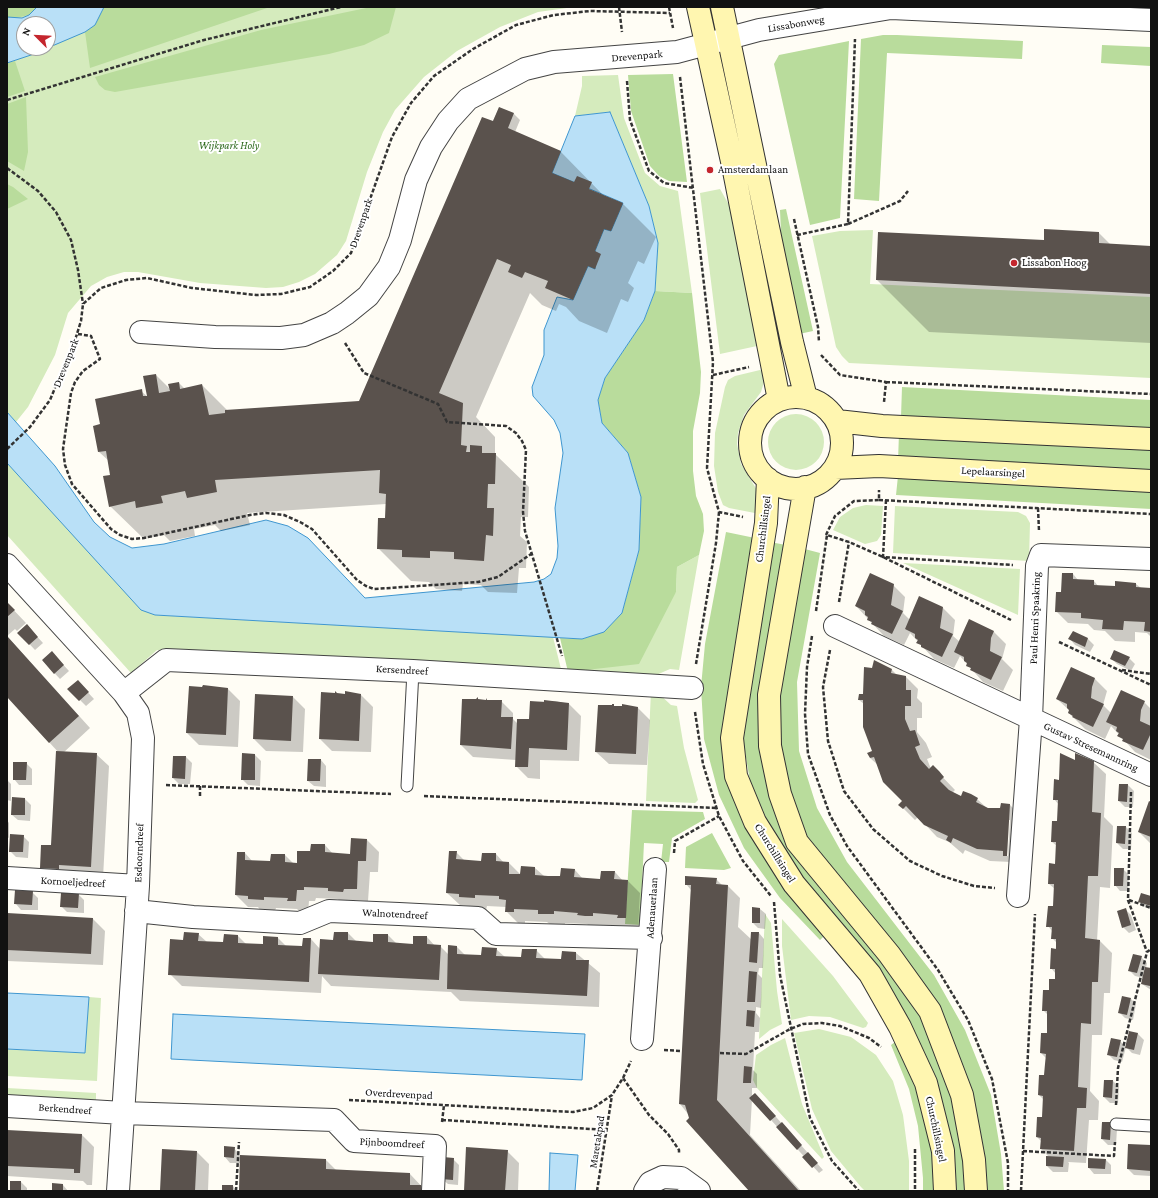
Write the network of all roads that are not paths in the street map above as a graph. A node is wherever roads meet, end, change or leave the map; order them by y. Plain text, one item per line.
1 (698, 7) edge
2 (722, 7) edge
3 (1151, 20) edge
4 (729, 39) junction
5 (707, 45) junction
6 (141, 332) dead end
7 (806, 398) junction
8 (779, 400) junction
9 (837, 420) junction
10 (1151, 439) edge
11 (835, 468) junction
12 (768, 479) junction
13 (1151, 481) edge
14 (805, 487) junction
15 (1151, 559) edge
16 (7, 565) edge
17 (835, 626) road end
18 (413, 671) junction
19 (692, 688) dead end
20 (124, 693) junction
21 (1031, 719) junction
22 (1151, 775) edge
23 (407, 786) dead end
24 (655, 869) road end
25 (7, 878) edge
26 (138, 886) junction
27 (1019, 893) road end
28 (136, 911) junction
29 (651, 938) junction
30 (638, 1048) road end
31 (7, 1106) edge
32 (123, 1113) junction
33 (1116, 1124) road end
34 (1151, 1126) edge
35 (118, 1191) edge
36 (433, 1191) edge
37 (645, 1191) edge
38 (699, 1191) edge
39 (945, 1191) edge
40 (976, 1191) edge

1 - 5 street
2 - 4 street
3 - 4 street, Lissabonweg
4 - 5 street
4 - 7 street
5 - 6 street, Drevenpark
5 - 8 street
7 - 8 street
7 - 9 street
8 - 12 street
9 - 10 street
9 - 11 street
11 - 13 street, Lepelaarsingel
11 - 14 street
12 - 14 street
12 - 39 street, Churchillsingel
14 - 40 street
15 - 21 street, Paul Henri Spaakring
16 - 20 street, Esdoorndreef
17 - 21 street
18 - 19 street, Kersendreef
18 - 20 street, Kersendreef
18 - 23 lane
20 - 26 street, Esdoorndreef
21 - 22 street, Gustav Stresemannring
21 - 27 street, Paul Henri Spaakring
24 - 29 street, Adenauerlaan
25 - 26 street, Kornoeljedreef
26 - 28 street, Esdoorndreef
28 - 29 street, Walnotendreef
28 - 32 street, Esdoorndreef
29 - 30 street, Adenauerlaan
31 - 32 street, Berkendreef
32 - 35 street, Esdoorndreef
32 - 36 street, Pijnboomdreef
33 - 34 lane
37 - 38 street

